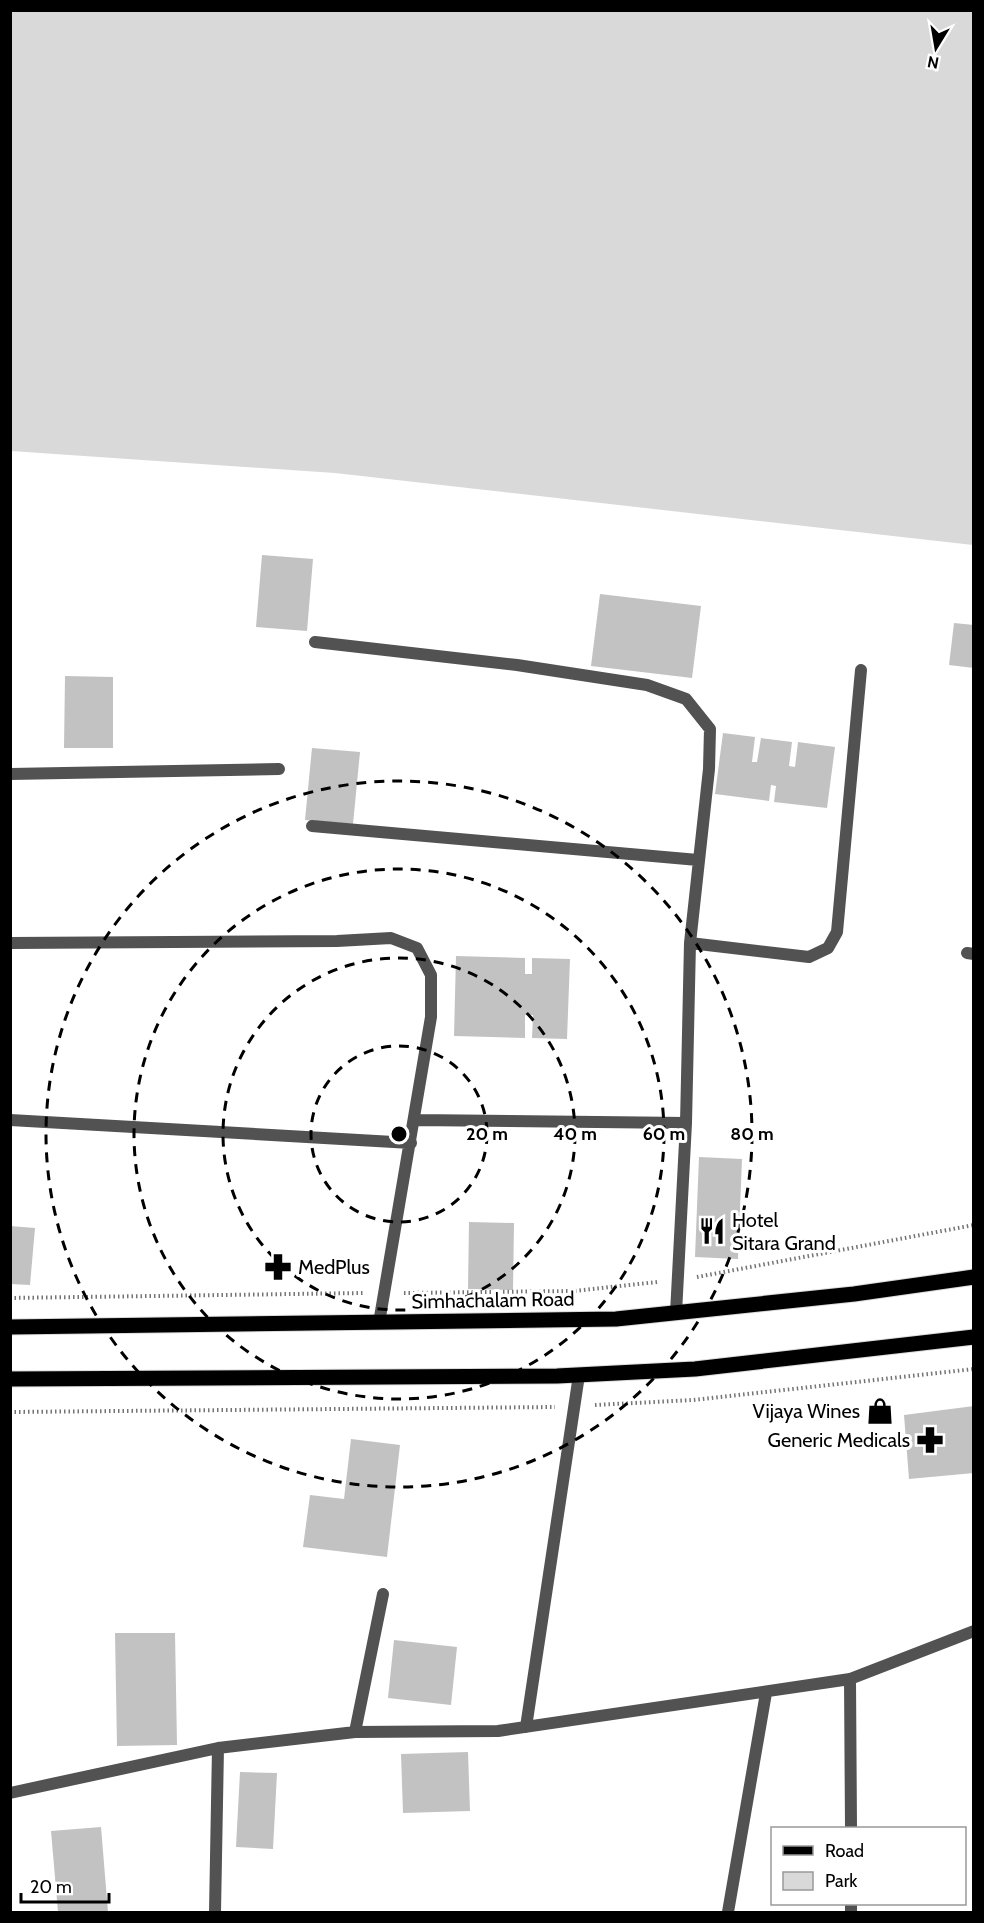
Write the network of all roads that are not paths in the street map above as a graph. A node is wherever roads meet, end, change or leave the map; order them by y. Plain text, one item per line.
1 (315, 642) dead end
2 (861, 670) dead end
3 (279, 769) dead end
4 (10, 774) edge
5 (312, 826) dead end
6 (698, 860) junction
7 (690, 942) junction
8 (10, 944) edge
9 (10, 1120) edge
10 (415, 1120) junction
11 (686, 1123) junction
12 (411, 1143) junction
13 (974, 1277) edge
14 (676, 1313) junction
15 (379, 1323) junction
16 (10, 1327) edge
17 (974, 1337) edge
18 (579, 1375) junction
19 (10, 1379) edge
20 (383, 1594) dead end
21 (974, 1631) edge
22 (850, 1679) junction
23 (766, 1693) junction
24 (526, 1727) junction
25 (355, 1732) junction
26 (218, 1748) junction
27 (10, 1793) edge
28 (851, 1827) edge
29 (214, 1912) edge
30 (728, 1912) edge

1 - 6 street
2 - 7 street
3 - 4 street
5 - 6 street
6 - 7 street
7 - 11 street
8 - 10 street
9 - 12 street
10 - 11 street
10 - 12 street
11 - 14 street
12 - 15 street
13 - 14 main road, Simhachalam Road
14 - 15 main road, Simhachalam Road
15 - 16 main road, Simhachalam Road
17 - 18 main road
18 - 19 main road
18 - 24 street
20 - 25 street
21 - 22 street
22 - 23 street
22 - 28 street
23 - 24 street
23 - 30 street
24 - 25 street
25 - 26 street
26 - 27 street
26 - 29 street

